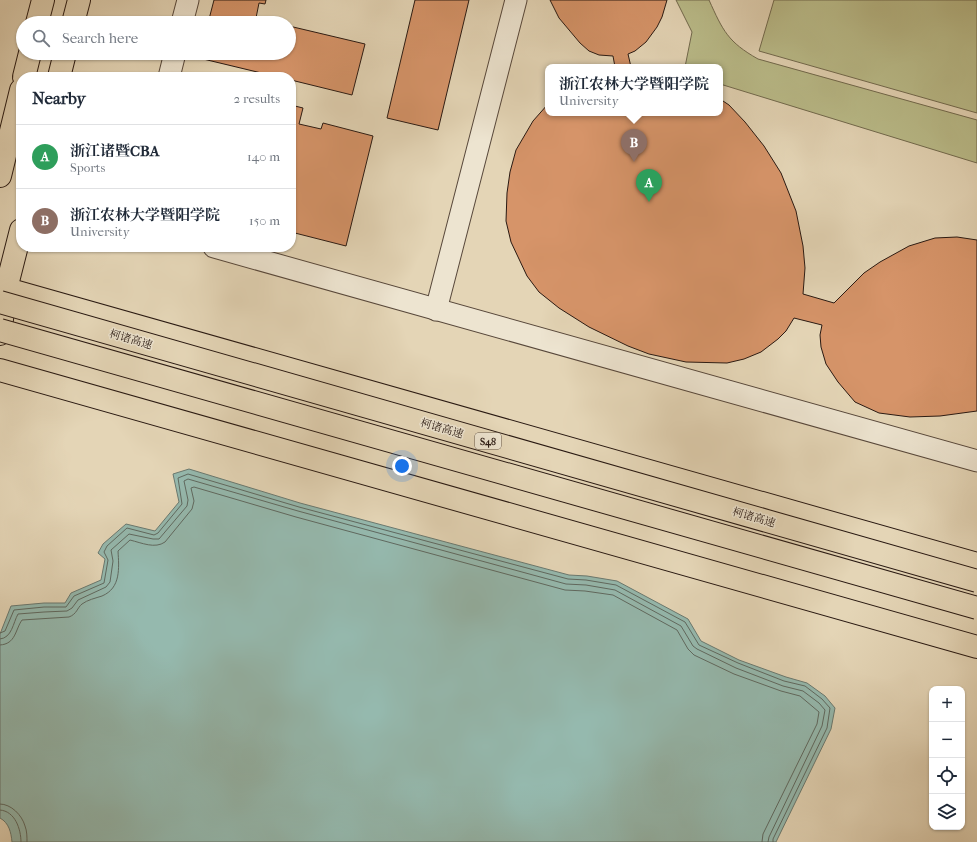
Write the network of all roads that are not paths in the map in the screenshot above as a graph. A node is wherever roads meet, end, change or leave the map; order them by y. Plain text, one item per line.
1 (43, 0) edge
2 (78, 0) edge
3 (188, 0) edge
4 (516, 0) edge
5 (39, 16) edge
6 (75, 16) edge
7 (184, 16) edge
8 (28, 60) edge
9 (63, 60) edge
10 (173, 60) edge
11 (25, 72) edge
12 (60, 72) edge
13 (170, 72) edge
14 (16, 110) edge
15 (0, 176) edge
16 (16, 246) edge
17 (232, 252) edge
18 (2, 292) edge
19 (436, 310) junction
20 (0, 330) edge
21 (0, 334) edge
22 (0, 370) edge
23 (977, 462) edge
24 (977, 564) edge
25 (977, 581) edge
26 (977, 608) edge
27 (977, 647) edge

1 - 5 main road
2 - 6 main road
3 - 7 lane
4 - 19 lane
8 - 11 main road
9 - 12 main road
10 - 13 lane
14 - 15 main road
16 - 18 main road
17 - 19 lane
18 - 21 main road
18 - 24 main road
18 - 25 main road, 柯诸高速 / S48, bridge
19 - 23 lane
20 - 26 main road, S48, bridge
22 - 27 main road

